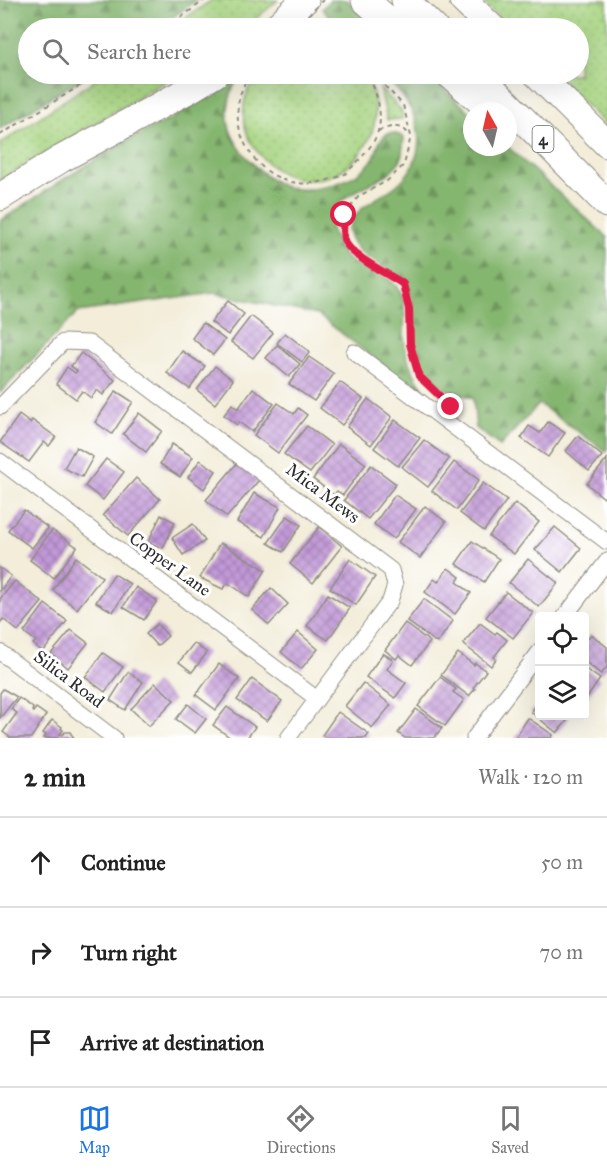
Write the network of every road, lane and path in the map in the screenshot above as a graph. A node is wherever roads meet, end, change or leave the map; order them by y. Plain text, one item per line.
1 (205, 0) edge
2 (323, 0) edge
3 (365, 0) edge
4 (405, 0) edge
5 (464, 0) edge
6 (308, 6) edge
7 (180, 18) edge
8 (289, 18) edge
9 (305, 18) edge
10 (318, 18) edge
11 (386, 18) edge
12 (424, 18) edge
13 (482, 18) edge
14 (83, 84) edge
15 (198, 84) edge
16 (243, 84) edge
17 (372, 84) edge
18 (383, 84) edge
19 (461, 84) edge
20 (488, 84) edge
21 (547, 84) edge
22 (482, 102) edge
23 (378, 131) junction
24 (517, 133) edge
25 (0, 135) edge
26 (410, 135) junction
27 (607, 144) edge
28 (0, 197) edge
29 (607, 204) edge
30 (607, 211) edge
31 (354, 352) dead end
32 (0, 407) edge
33 (448, 423) junction
34 (0, 461) edge
35 (607, 542) edge
36 (607, 561) edge
37 (568, 612) edge
38 (0, 652) edge
39 (535, 658) edge
40 (317, 699) junction
41 (114, 738) edge
42 (288, 738) edge
43 (474, 738) edge

1 - 7 path
2 - 9 path, bridge
3 - 11 highway
4 - 12 highway
5 - 13 highway
6 - 8 highway
6 - 10 path
14 - 25 path
15 - 28 highway
16 - 23 path
17 - 23 path
18 - 26 path
19 - 22 highway
20 - 29 highway, 4
21 - 27 highway, 4
23 - 26 path
24 - 30 highway
26 - 33 path
31 - 33 street
32 - 40 street, Mica Mews
33 - 35 street
34 - 40 street, Copper Lane
36 - 37 street
38 - 41 street, Silica Road
39 - 43 street
40 - 42 street, Mica Mews

